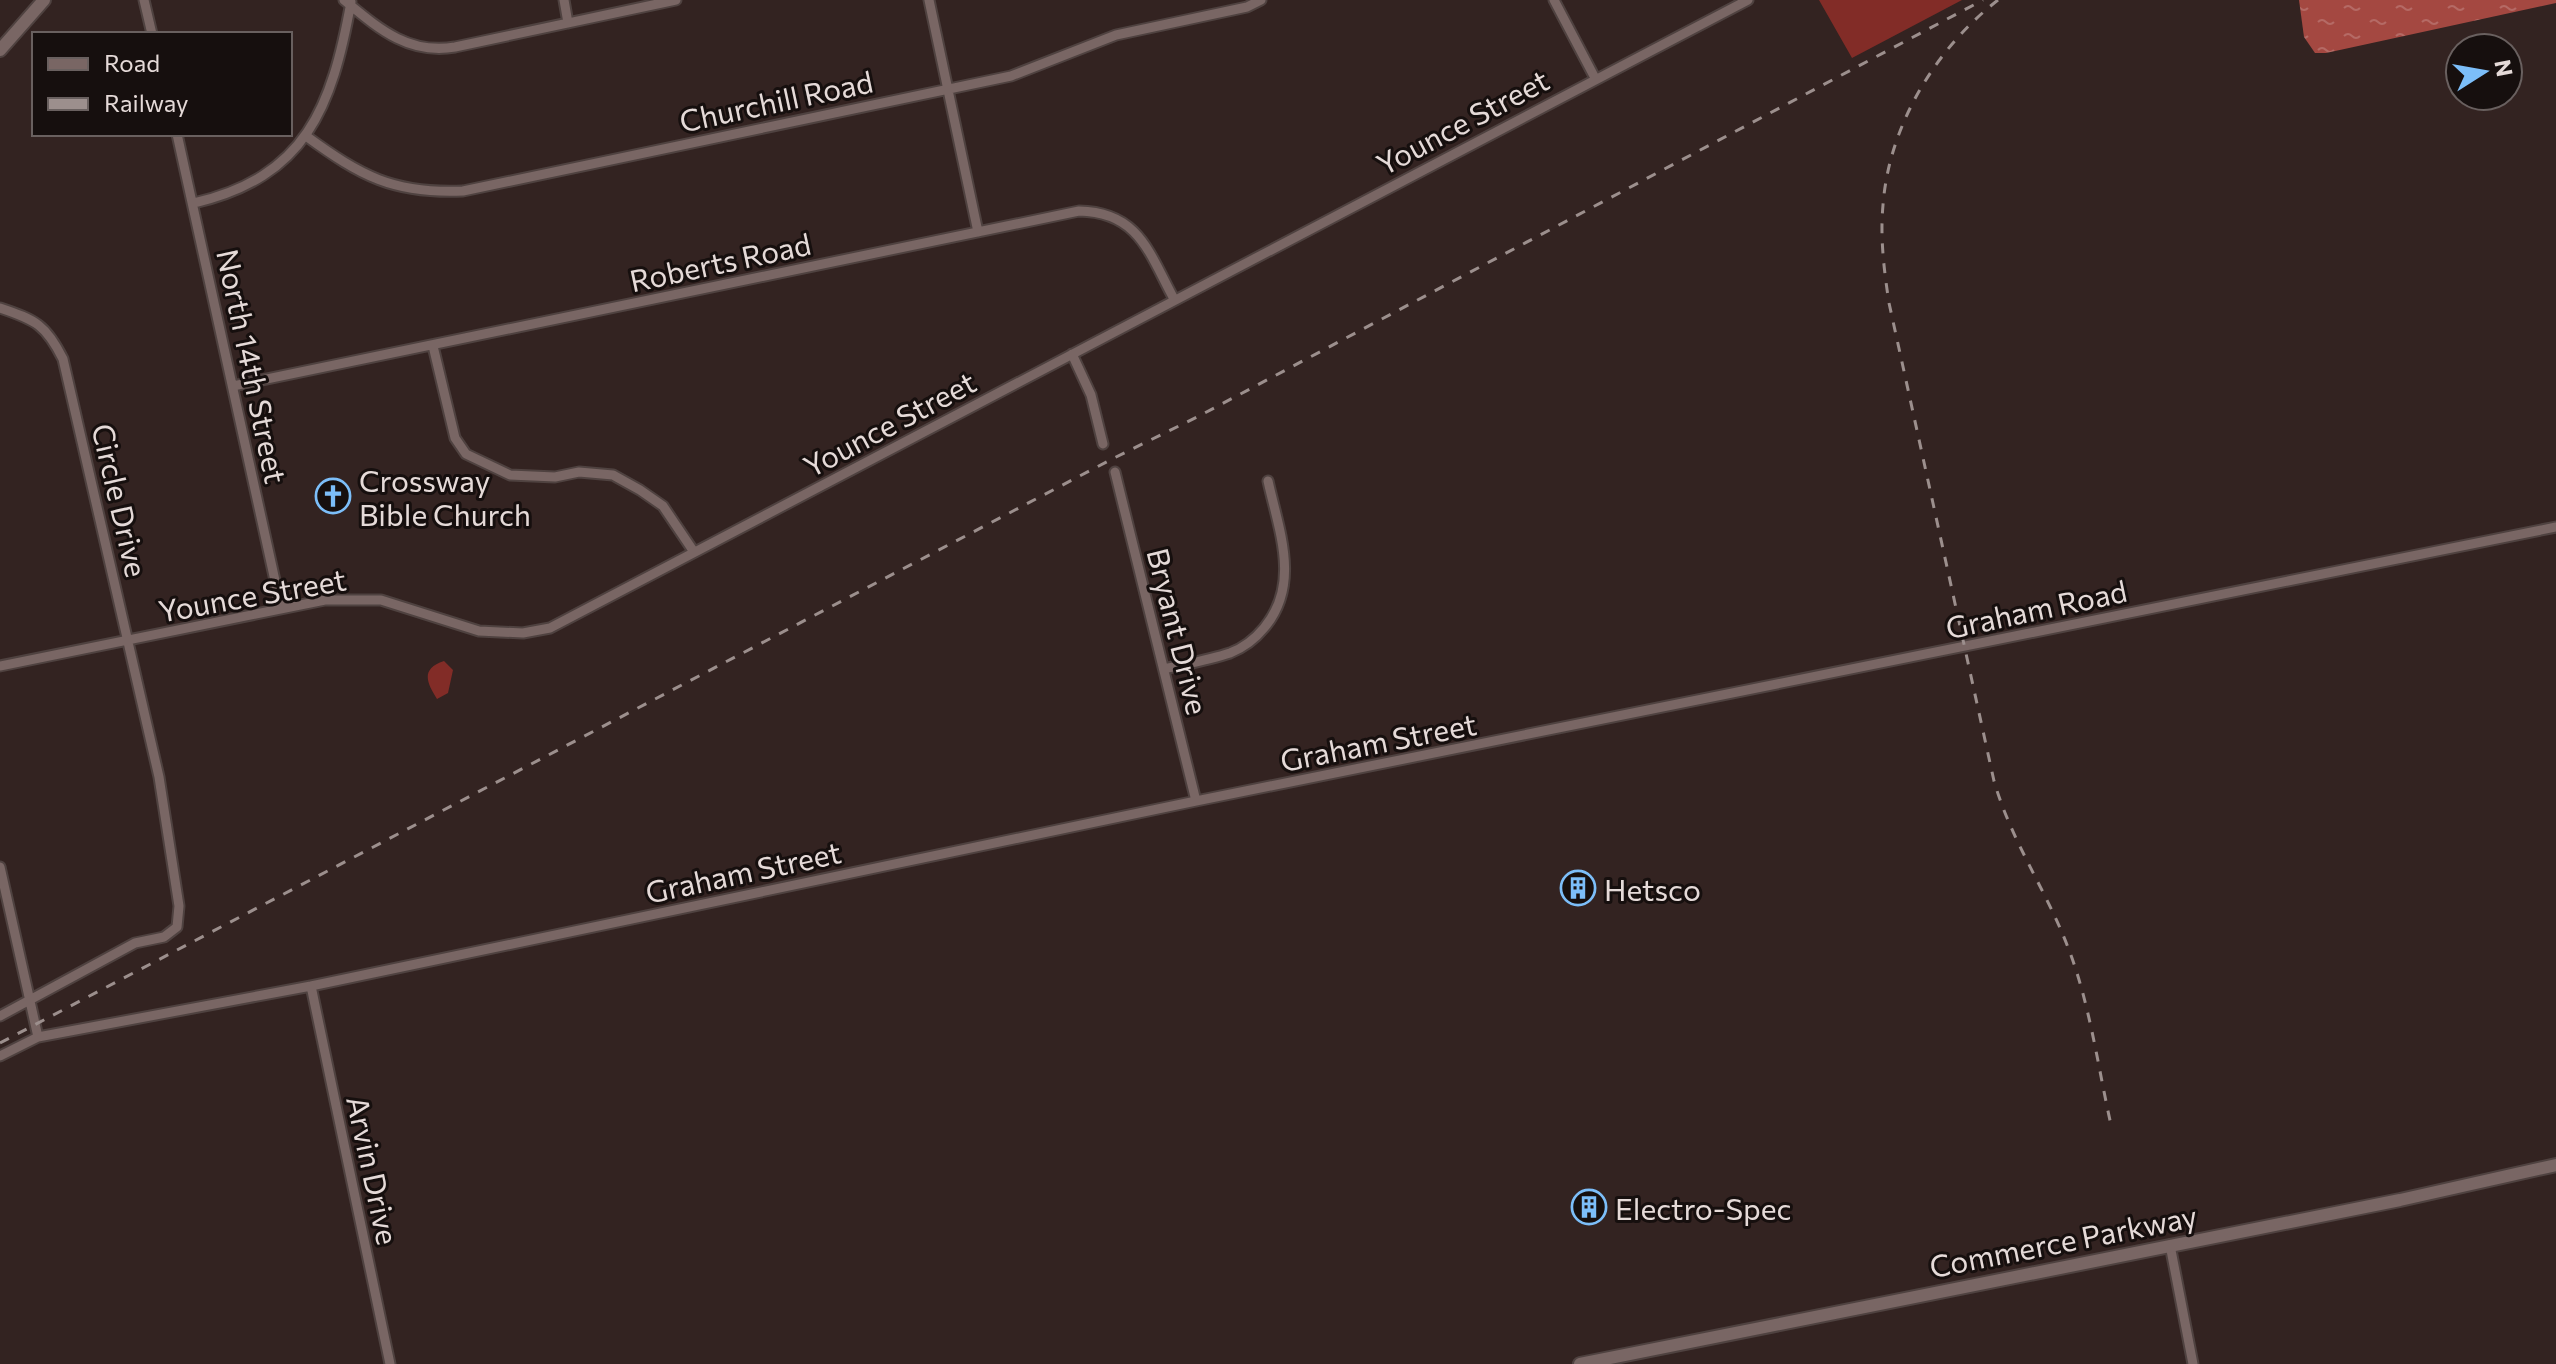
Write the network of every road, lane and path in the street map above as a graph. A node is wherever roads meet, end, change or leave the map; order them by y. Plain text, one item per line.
1 (44, 0) edge
2 (144, 0) edge
3 (564, 0) edge
4 (676, 0) edge
5 (929, 0) edge
6 (1261, 0) edge
7 (1554, 0) edge
8 (1748, 0) edge
9 (349, 2) edge
10 (1730, 4) edge
11 (568, 23) junction
12 (152, 32) edge
13 (0, 50) edge
14 (1595, 78) junction
15 (946, 89) junction
16 (177, 136) edge
17 (306, 136) junction
18 (194, 203) junction
19 (978, 232) junction
20 (1174, 299) junction
21 (0, 308) edge
22 (433, 346) junction
23 (1072, 354) junction
24 (233, 386) junction
25 (1103, 444) dead end
26 (1115, 472) dead end
27 (1268, 481) dead end
28 (2556, 527) edge
29 (694, 552) junction
30 (281, 608) junction
31 (130, 641) junction
32 (0, 666) edge
33 (1164, 669) junction
34 (1526, 736) joint
35 (1196, 801) junction
36 (0, 867) edge
37 (311, 986) junction
38 (28, 1000) junction
39 (0, 1016) edge
40 (38, 1037) junction
41 (0, 1056) edge
42 (2556, 1165) edge
43 (2170, 1245) junction
44 (390, 1364) edge
45 (1580, 1364) edge
46 (2193, 1364) edge

1 - 13 street
2 - 12 street
3 - 11 street
4 - 11 street
5 - 15 street
6 - 15 street, Churchill Road
7 - 14 street
8 - 10 street, Younce Street
9 - 11 street
9 - 17 street
10 - 14 street, Younce Street
14 - 20 street, Younce Street
15 - 17 street, Churchill Road
15 - 19 street
16 - 18 street, North 14th Street
17 - 18 street
18 - 24 street, North 14th Street
19 - 20 street, Roberts Road
19 - 22 street, Roberts Road
20 - 23 street, Younce Street
21 - 31 street, Circle Drive
22 - 24 street, Roberts Road
22 - 29 street
23 - 25 street
23 - 29 street, Younce Street
24 - 30 street, North 14th Street
26 - 33 street, Bryant Drive
27 - 33 street
28 - 34 street, Graham Road
29 - 30 street, Younce Street
30 - 31 street, Younce Street
31 - 32 street, Younce Street
31 - 38 street, Circle Drive
33 - 35 street, Bryant Drive
34 - 35 street, Graham Street
35 - 37 street, Graham Street
36 - 38 street
37 - 40 street, Graham Street
37 - 44 street, Arvin Drive
38 - 39 street
38 - 40 street
40 - 41 street, Graham Street
42 - 43 street, Commerce Parkway
43 - 45 street, Commerce Parkway
43 - 46 street

